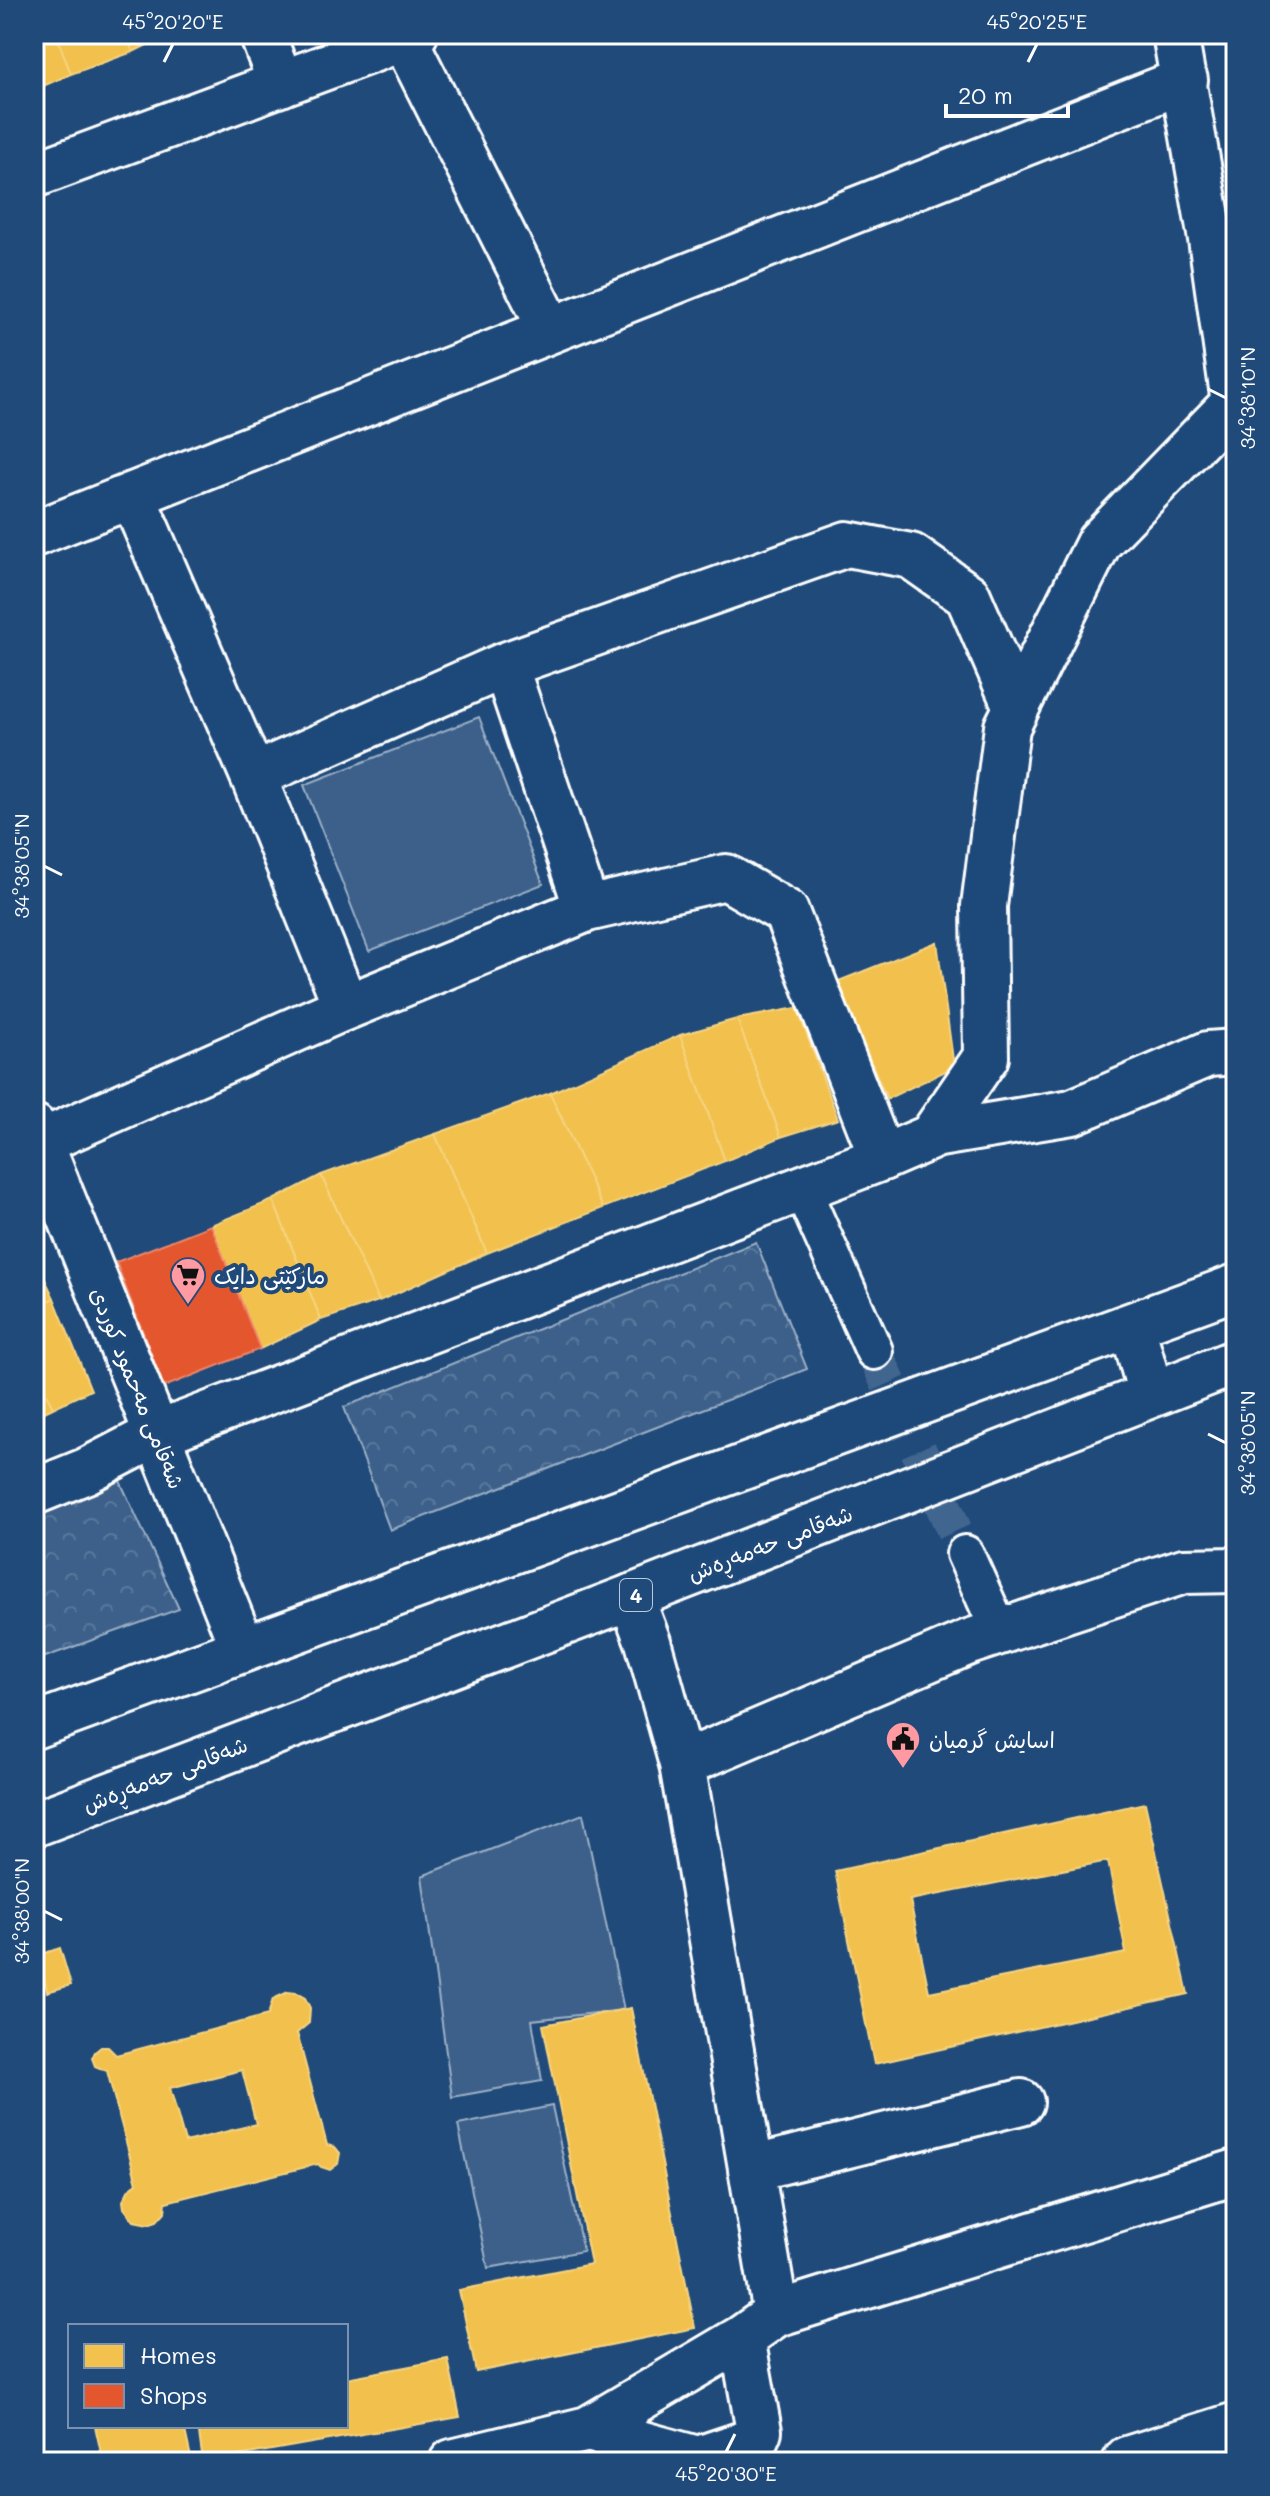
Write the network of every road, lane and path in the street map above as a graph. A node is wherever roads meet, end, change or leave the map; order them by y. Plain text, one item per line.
1 (262, 34) edge
2 (1175, 34) edge
3 (410, 36) edge
4 (1185, 80) junction
5 (281, 84) junction
6 (34, 175) edge
7 (551, 330) junction
8 (1235, 410) edge
9 (132, 495) junction
10 (34, 534) edge
11 (505, 665) junction
12 (1016, 707) junction
13 (253, 776) junction
14 (587, 909) junction
15 (346, 1007) junction
16 (1236, 1052) edge
17 (933, 1135) junction
18 (36, 1138) edge
19 (882, 1158) junction
20 (802, 1189) junction
21 (1236, 1287) edge
22 (1132, 1326) junction
23 (874, 1351) tunnel mouth
24 (1236, 1362) edge
25 (1151, 1394) junction
26 (157, 1434) junction
27 (34, 1492) edge
28 (965, 1554) tunnel mouth
29 (1236, 1570) edge
30 (631, 1597) junction
31 (1000, 1632) junction
32 (243, 1649) junction
33 (34, 1726) edge
34 (682, 1764) junction
35 (34, 1824) edge
36 (1021, 2102) dead end
37 (751, 2169) junction
38 (1236, 2172) edge
39 (759, 2326) junction
40 (1236, 2425) edge
41 (588, 2429) junction
42 (698, 2461) edge
43 (452, 2462) edge
44 (1125, 2462) edge

1 - 5 main road
2 - 4 main road
3 - 5 main road
3 - 7 main road
4 - 7 main road
4 - 8 main road
5 - 6 main road
7 - 9 main road
8 - 12 main road
9 - 10 main road
9 - 13 main road
11 - 12 main road
11 - 13 main road
11 - 14 main road
12 - 17 main road
13 - 15 main road
14 - 15 main road
14 - 19 main road
15 - 18 main road
16 - 17 main road
17 - 19 main road
18 - 26 main road, شەقامی مەحمود کوردی
19 - 20 main road
20 - 23 street
20 - 26 main road
21 - 22 main road
22 - 25 main road
22 - 32 main road
24 - 25 main road, شەقامی حەمەڕەش / 4
25 - 30 main road, شەقامی حەمەڕەش / 4
26 - 27 main road
26 - 32 main road, شەقامی مەحمود کوردی
28 - 31 street
29 - 31 main road
30 - 34 main road
30 - 35 main road, شەقامی حەمەڕەش / 4
31 - 34 main road
32 - 33 main road
34 - 37 main road
36 - 37 main road
37 - 39 main road
38 - 39 main road
39 - 41 main road
39 - 42 main road
40 - 44 main road
41 - 42 main road
41 - 43 main road

